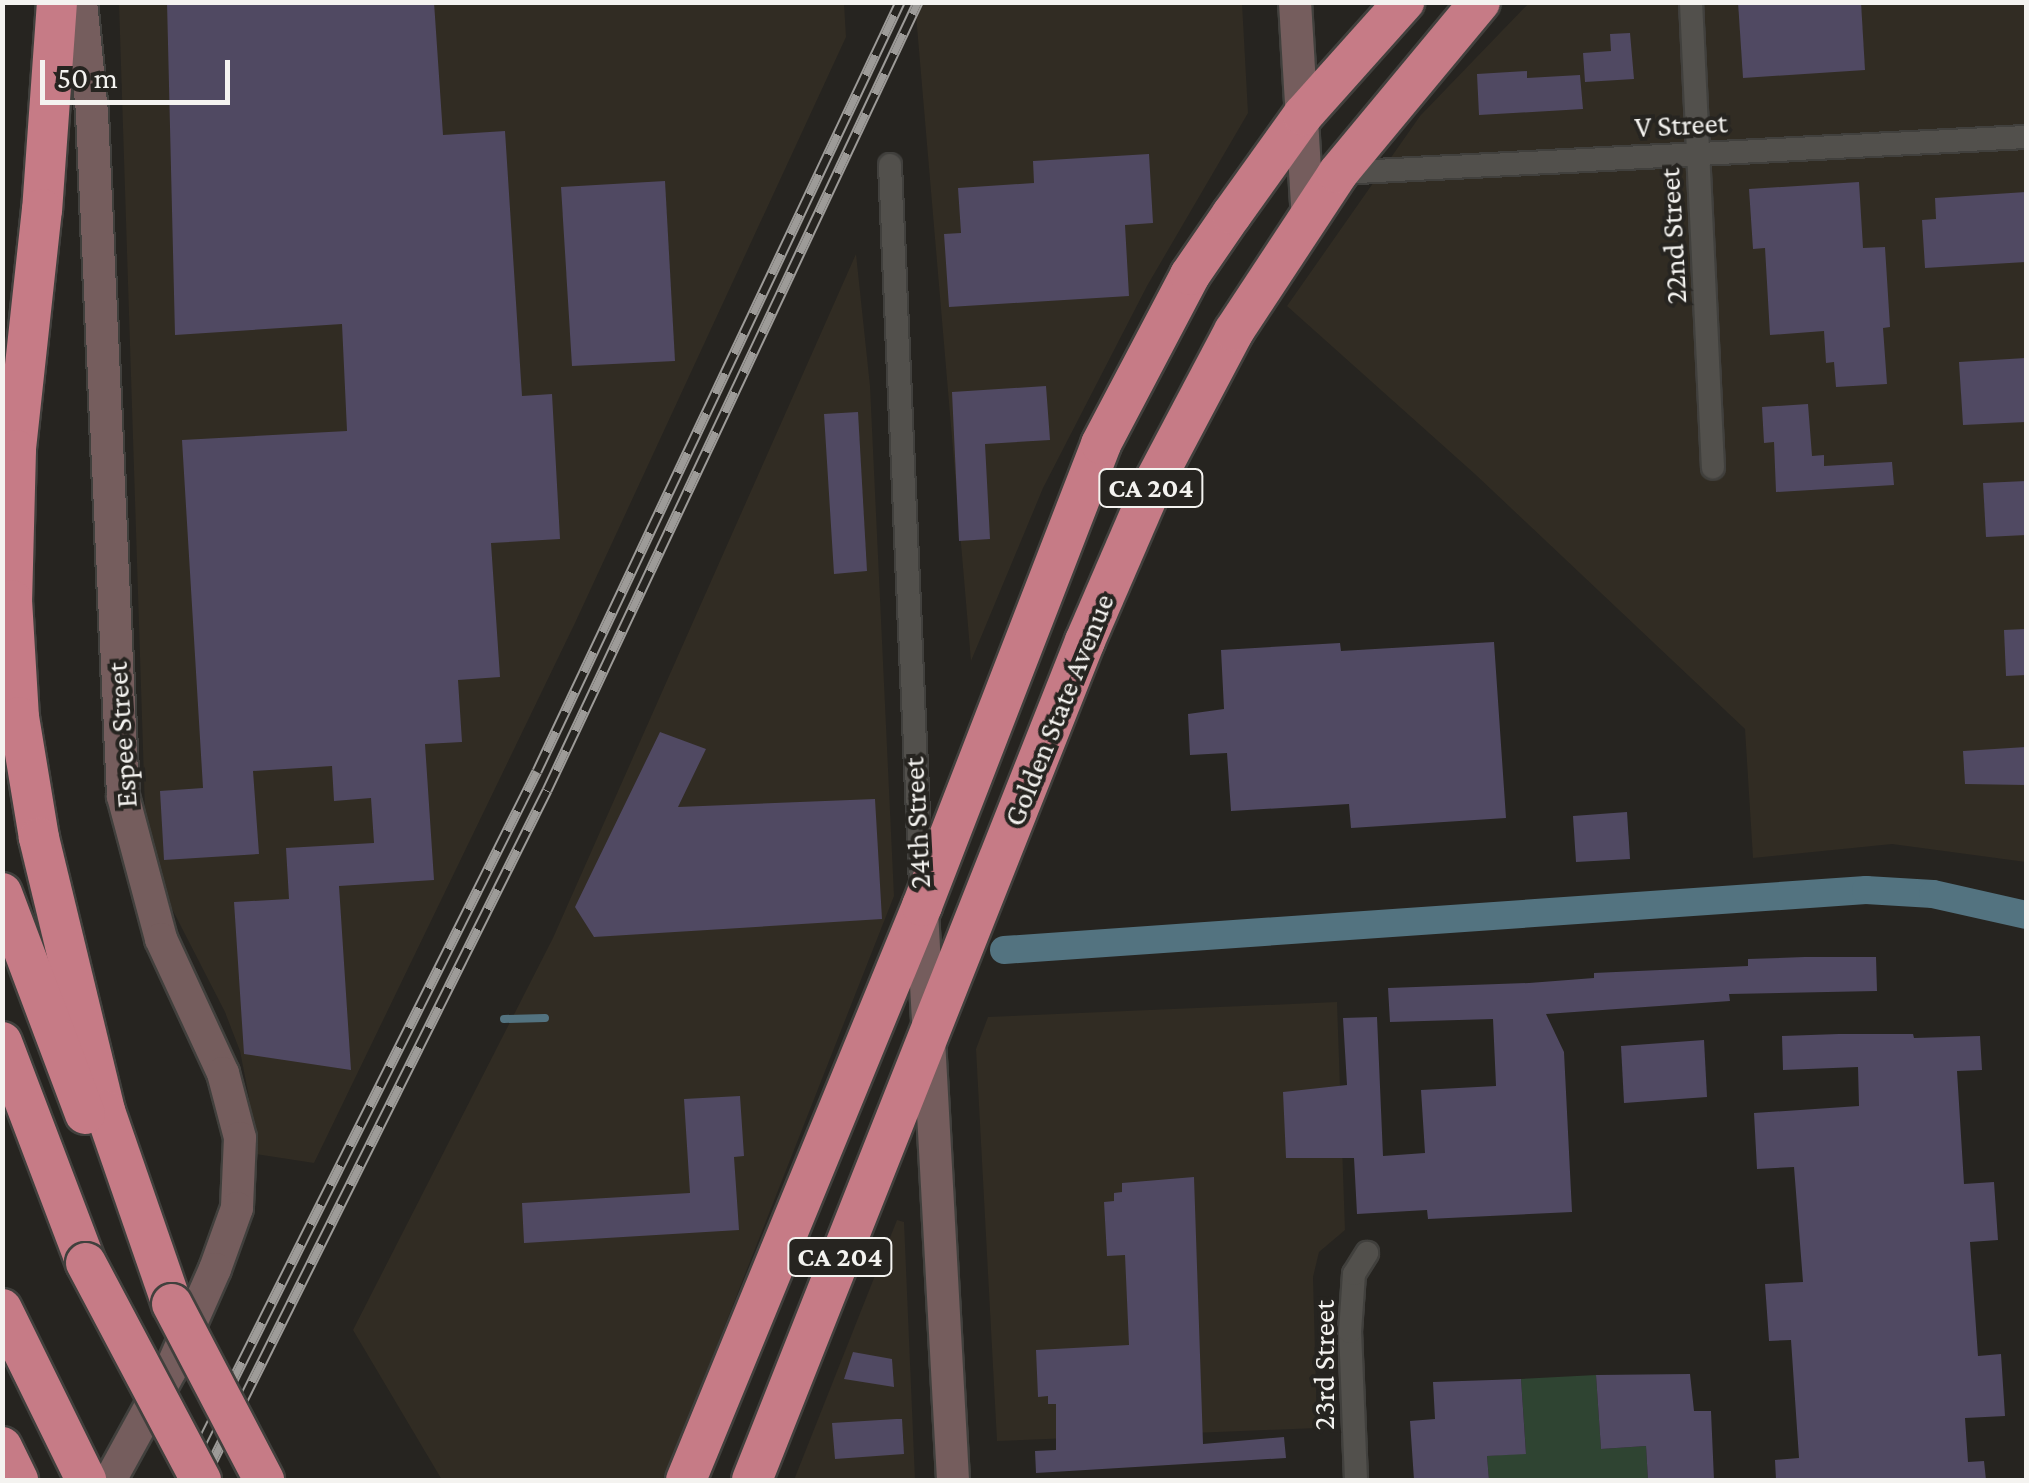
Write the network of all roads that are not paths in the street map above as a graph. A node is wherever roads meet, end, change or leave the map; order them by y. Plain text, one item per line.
1 (57, 2) edge
2 (81, 2) edge
3 (1295, 2) edge
4 (1404, 2) edge
5 (1480, 2) edge
6 (1692, 2) edge
7 (1304, 115) junction
8 (2026, 137) edge
9 (1699, 154) junction
10 (890, 164) dead end
11 (1338, 173) junction
12 (1308, 220) junction
13 (1713, 468) dead end
14 (2, 893) edge
15 (922, 906) junction
16 (928, 1033) junction
17 (2, 1042) edge
18 (124, 1194) junction
19 (1367, 1254) dead end
20 (2, 1309) edge
21 (2, 1447) edge
22 (18, 1480) edge
23 (86, 1480) edge
24 (110, 1480) edge
25 (201, 1480) edge
26 (264, 1480) edge
27 (686, 1480) edge
28 (752, 1480) edge
29 (954, 1480) edge
30 (1356, 1480) edge

1 - 18 highway
2 - 24 street, Espee Street
3 - 7 street
4 - 7 highway, Golden State Avenue / CA 204
5 - 11 highway, Golden State Avenue / CA 204
6 - 9 street, 22nd Street
7 - 12 street
7 - 15 highway, Golden State Avenue / CA 204
8 - 9 street, V Street
9 - 11 street, V Street
9 - 13 street, 22nd Street
10 - 15 street, 24th Street
11 - 12 highway, Golden State Avenue / CA 204
12 - 16 highway, Golden State Avenue / CA 204
14 - 18 highway
15 - 16 street, 24th Street
15 - 27 highway, Golden State Avenue / CA 204
16 - 28 highway, Golden State Avenue / CA 204
16 - 29 street, 24th Street
17 - 25 highway, bridge
18 - 26 highway, bridge
19 - 30 street, 23rd Street
20 - 23 highway
21 - 22 highway

